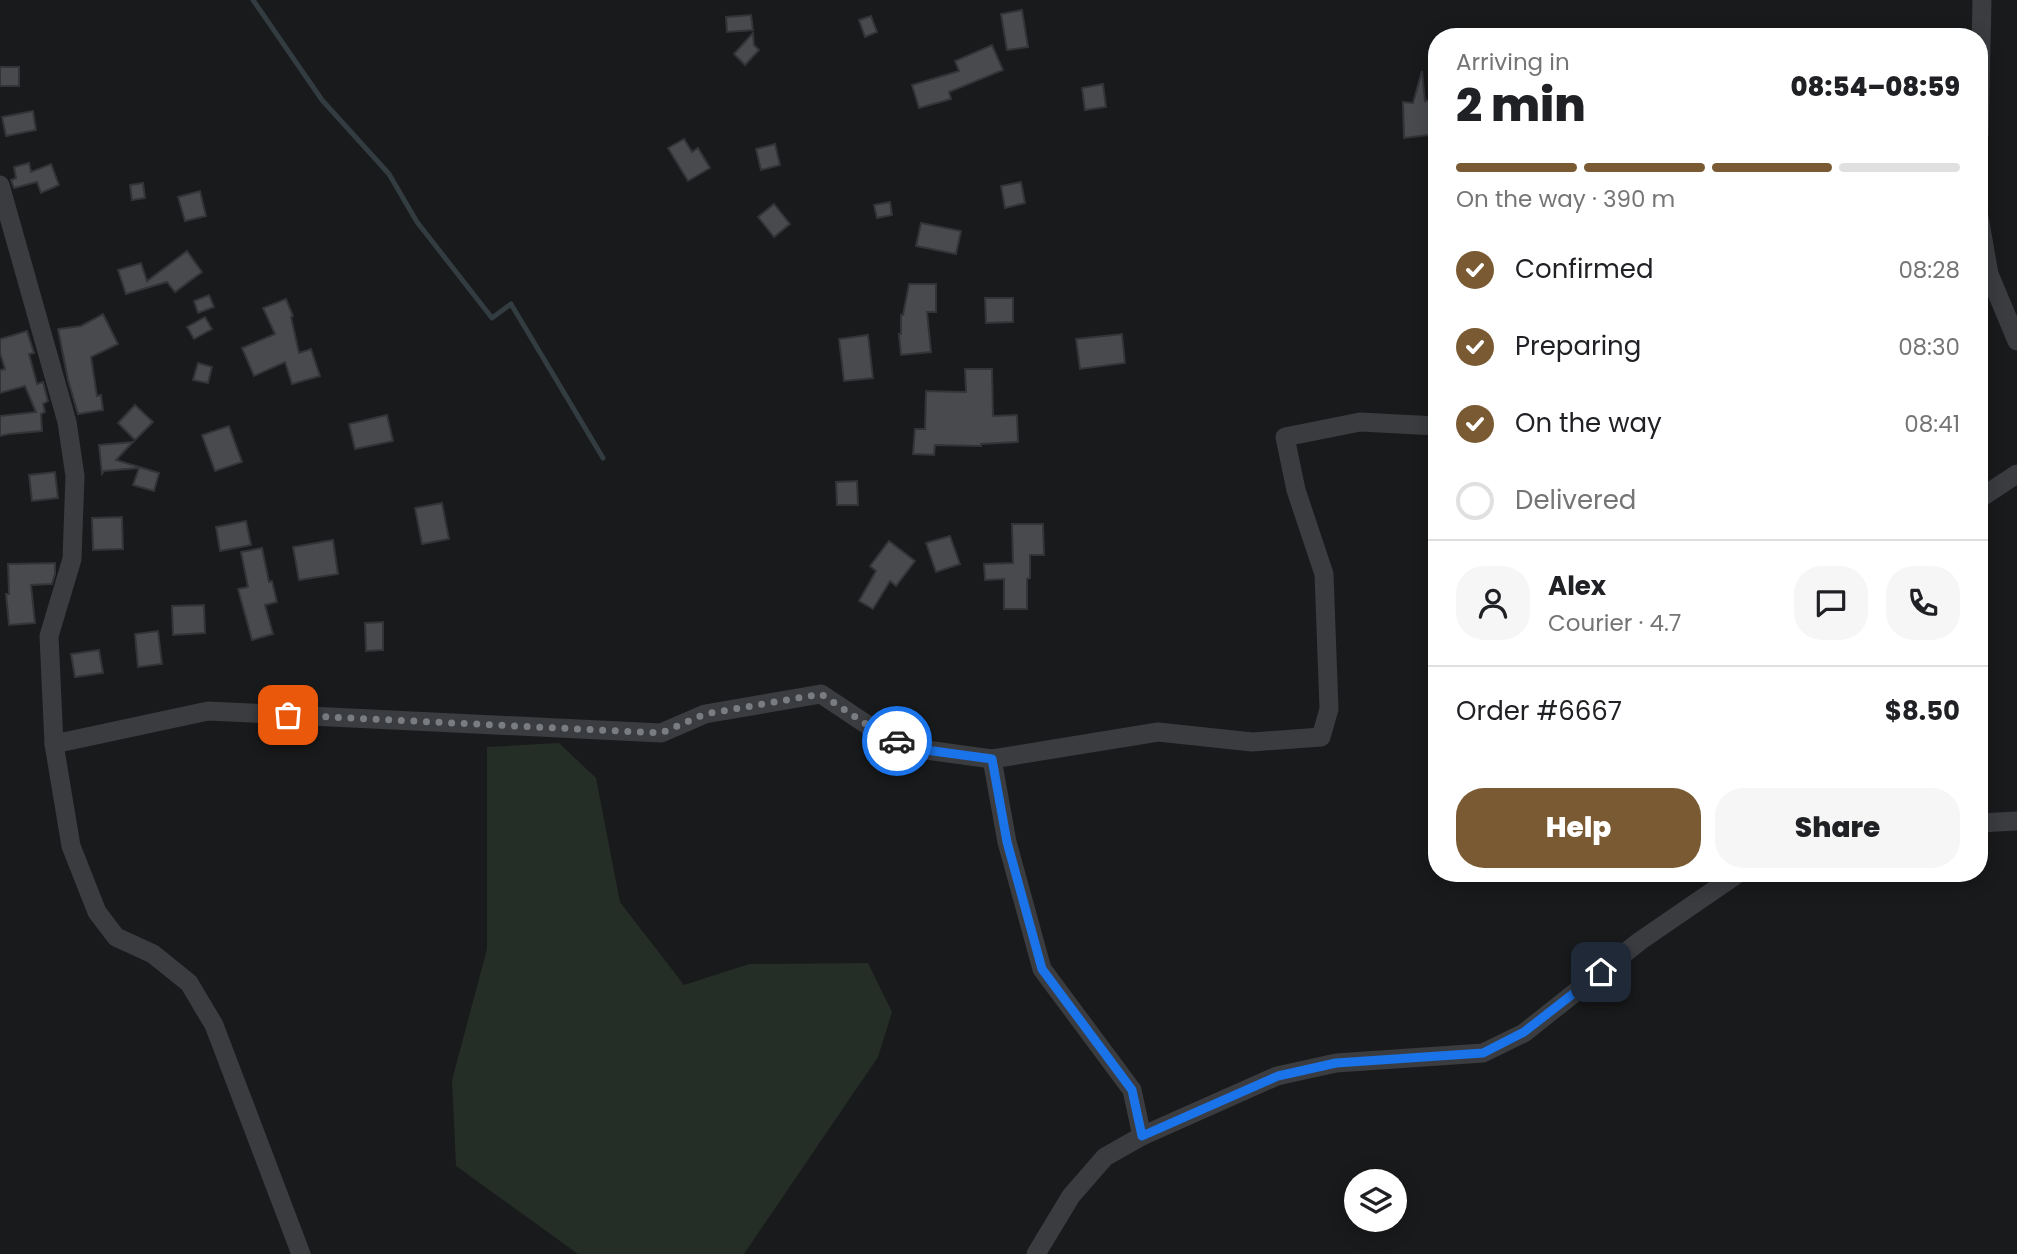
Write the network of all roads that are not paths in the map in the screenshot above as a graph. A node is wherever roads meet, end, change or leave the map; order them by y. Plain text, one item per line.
1 (1982, 0) edge
2 (1981, 28) edge
3 (0, 185) edge
4 (1988, 268) edge
5 (2017, 341) edge
6 (1428, 426) edge
7 (2017, 474) edge
8 (1988, 493) edge
9 (54, 744) junction
10 (992, 759) junction
11 (2017, 821) edge
12 (1988, 823) edge
13 (1722, 882) edge
14 (1142, 1136) junction
15 (300, 1254) edge
16 (1036, 1254) edge

1 - 2 street
3 - 9 street
4 - 5 street
6 - 10 street
7 - 8 street
9 - 10 street
9 - 15 street
10 - 14 street
11 - 12 street
13 - 14 street
14 - 16 street

